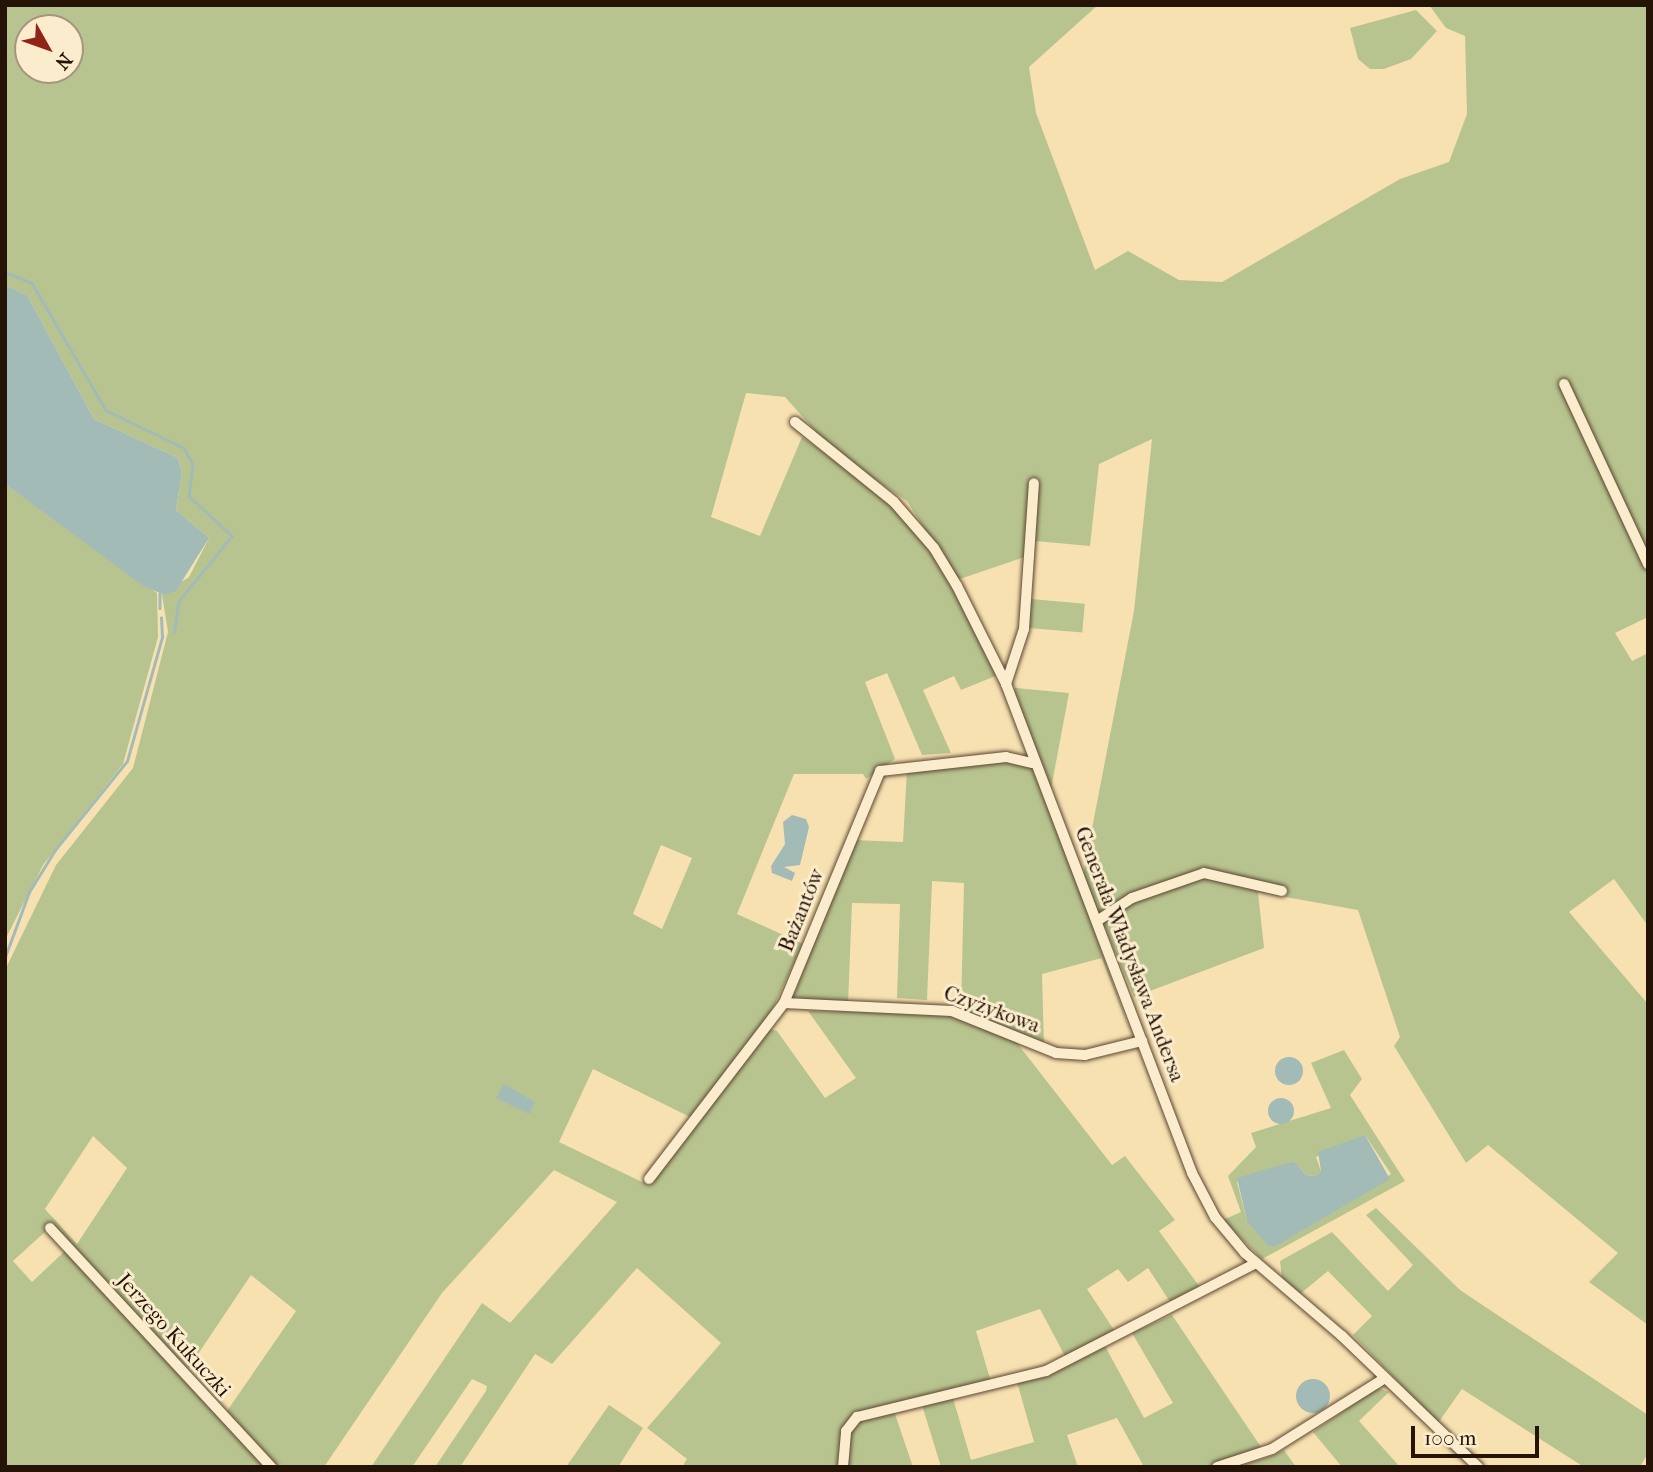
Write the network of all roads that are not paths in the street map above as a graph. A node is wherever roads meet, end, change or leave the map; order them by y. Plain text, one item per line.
1 (1564, 384) dead end
2 (795, 422) dead end
3 (1034, 483) dead end
4 (1648, 564) edge
5 (1006, 684) junction
6 (1032, 763) junction
7 (1282, 891) dead end
8 (1097, 921) junction
9 (784, 1003) junction
10 (1142, 1041) junction
11 (649, 1179) dead end
12 (50, 1228) dead end
13 (1256, 1263) junction
14 (1385, 1378) junction
15 (271, 1467) edge
16 (843, 1467) edge
17 (1217, 1467) edge
18 (1478, 1467) edge

1 - 4 street
2 - 5 street, Generała Władysława Andersa
3 - 5 street
5 - 6 street, Generała Władysława Andersa
6 - 8 street, Generała Władysława Andersa
6 - 9 street, Bażantów
7 - 8 street
8 - 10 street, Generała Władysława Andersa
9 - 10 street, Czyżykowa
9 - 11 street, Bażantów
10 - 13 street, Generała Władysława Andersa
12 - 15 street, Jerzego Kukuczki
13 - 14 street, Generała Władysława Andersa
13 - 16 street
14 - 17 street
14 - 18 street, Generała Władysława Andersa

